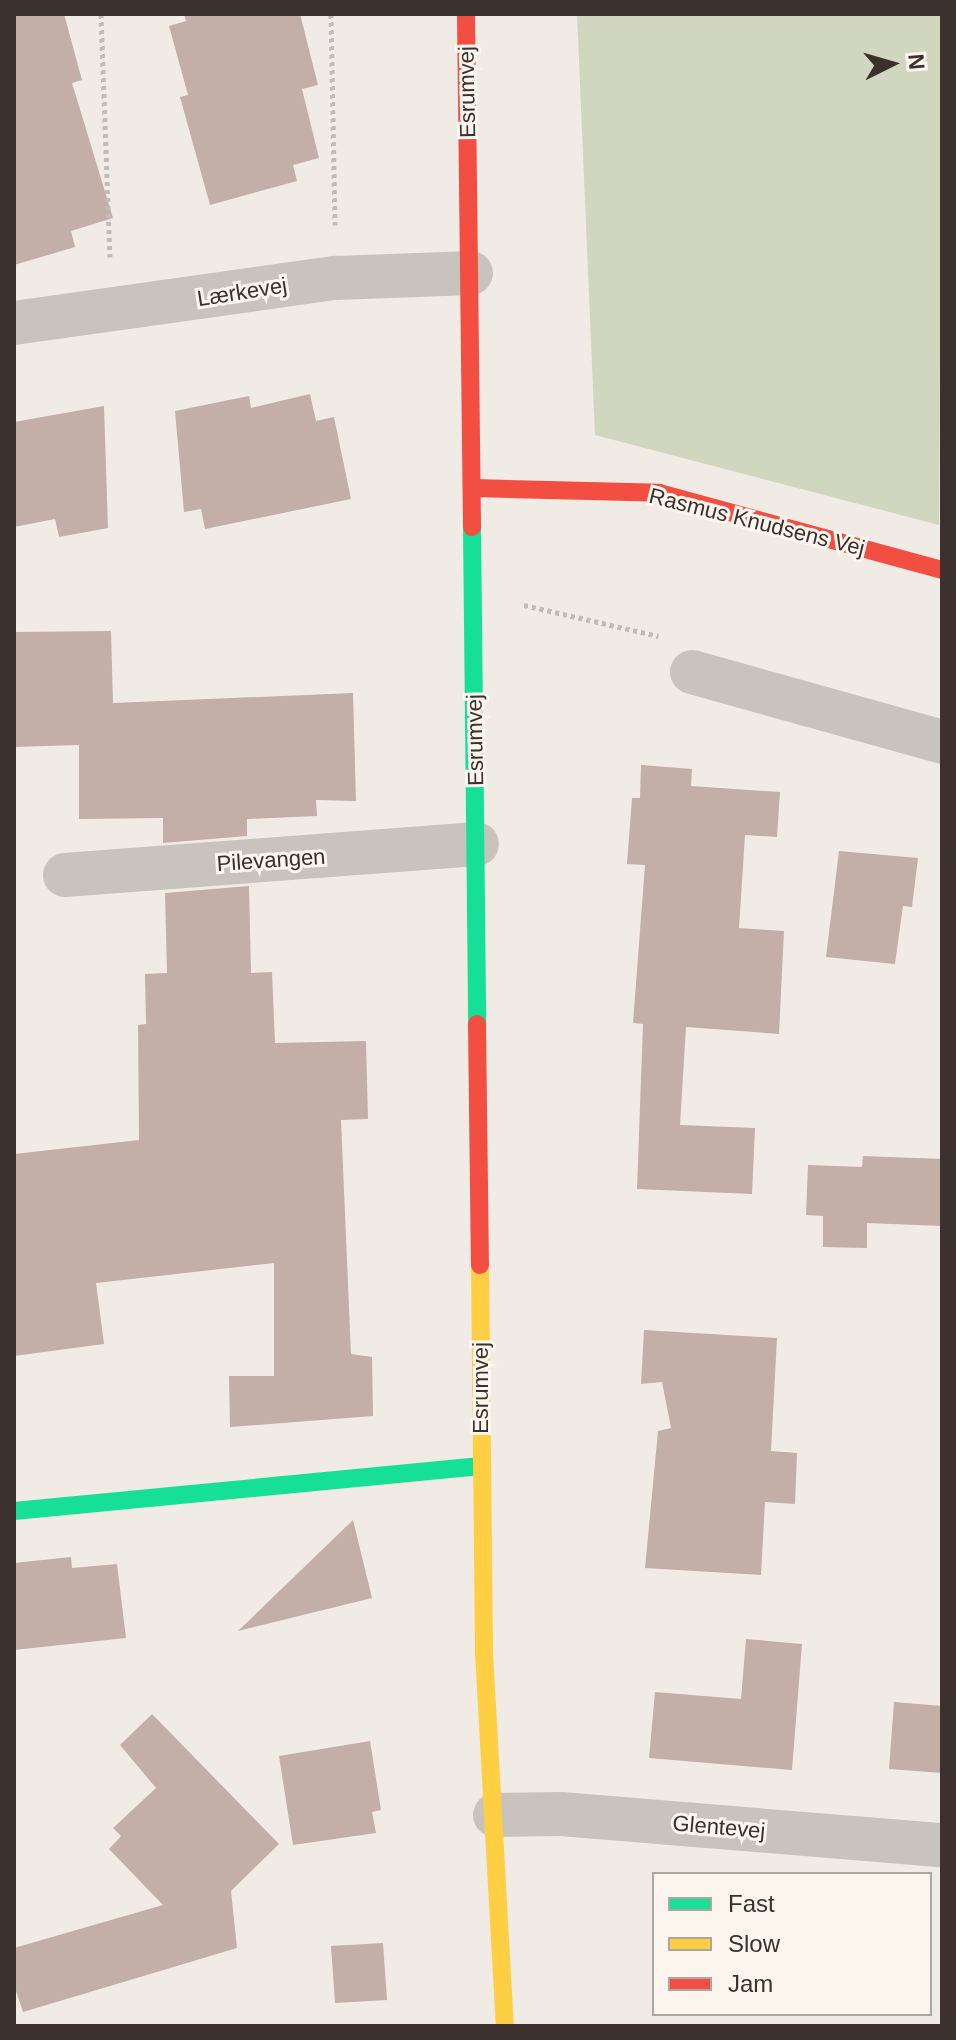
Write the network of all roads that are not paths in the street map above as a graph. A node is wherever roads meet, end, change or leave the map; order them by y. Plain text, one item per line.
1 (466, 14) edge
2 (471, 273) junction
3 (14, 323) edge
4 (473, 488) junction
5 (942, 570) edge
6 (692, 672) road end
7 (942, 742) edge
8 (477, 844) junction
9 (65, 875) dead end
10 (481, 1466) junction
11 (14, 1511) edge
12 (495, 1815) junction
13 (942, 1845) edge
14 (505, 2026) edge

1 - 2 main road, Esrumvej
2 - 3 street, Lærkevej
2 - 4 main road, Esrumvej
4 - 5 main road, Rasmus Knudsens Vej
4 - 8 main road, Esrumvej
6 - 7 street
8 - 9 street, Pilevangen
8 - 10 main road, Esrumvej
10 - 11 main road, Esrumvej
10 - 12 main road, Esrumvej
12 - 13 street, Glentevej
12 - 14 main road, Esrumvej

